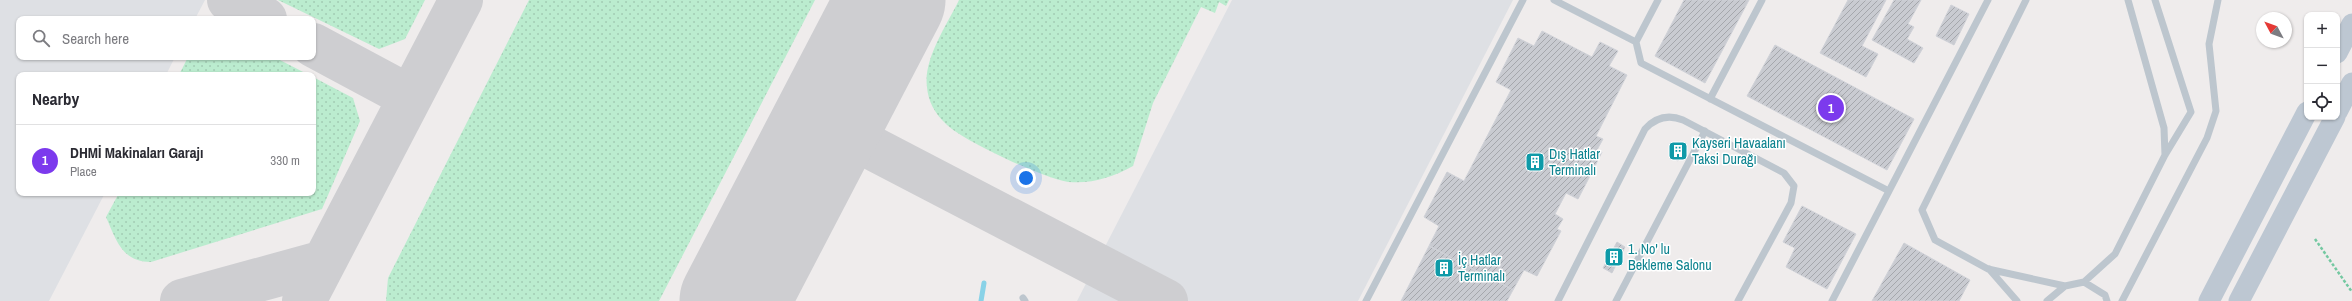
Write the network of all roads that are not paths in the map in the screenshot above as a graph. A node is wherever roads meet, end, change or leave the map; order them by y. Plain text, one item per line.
1 (1523, 0) edge
2 (1554, 0) edge
3 (1658, 0) edge
4 (1762, 0) edge
5 (1988, 0) edge
6 (2026, 0) edge
7 (2128, 0) edge
8 (2155, 0) edge
9 (2218, 0) edge
10 (2352, 24) edge
11 (1636, 42) junction
12 (2340, 48) edge
13 (2352, 83) edge
14 (1710, 99) junction
15 (2340, 106) edge
16 (2304, 118) edge
17 (2333, 120) edge
18 (1705, 131) junction
19 (2165, 155) junction
20 (1889, 191) junction
21 (1988, 269) junction
22 (2084, 282) junction
23 (2065, 286) junction
24 (1366, 301) edge
25 (1558, 301) edge
26 (1616, 301) edge
27 (1738, 301) edge
28 (1832, 301) edge
29 (2017, 301) edge
30 (2047, 301) edge
31 (2107, 301) edge
32 (2122, 301) edge
33 (2209, 301) edge
34 (2239, 301) edge

1 - 24 lane
2 - 11 lane
3 - 11 lane
4 - 14 lane
5 - 20 lane
6 - 21 lane
7 - 19 lane
8 - 19 lane
9 - 32 lane
10 - 12 main road
11 - 14 lane
13 - 15 main road
14 - 20 lane
16 - 33 main road
17 - 34 main road
18 - 25 lane
18 - 26 lane
18 - 27 lane
19 - 22 lane
20 - 28 lane
21 - 23 lane
21 - 29 lane
22 - 23 lane
22 - 31 lane
23 - 30 lane

